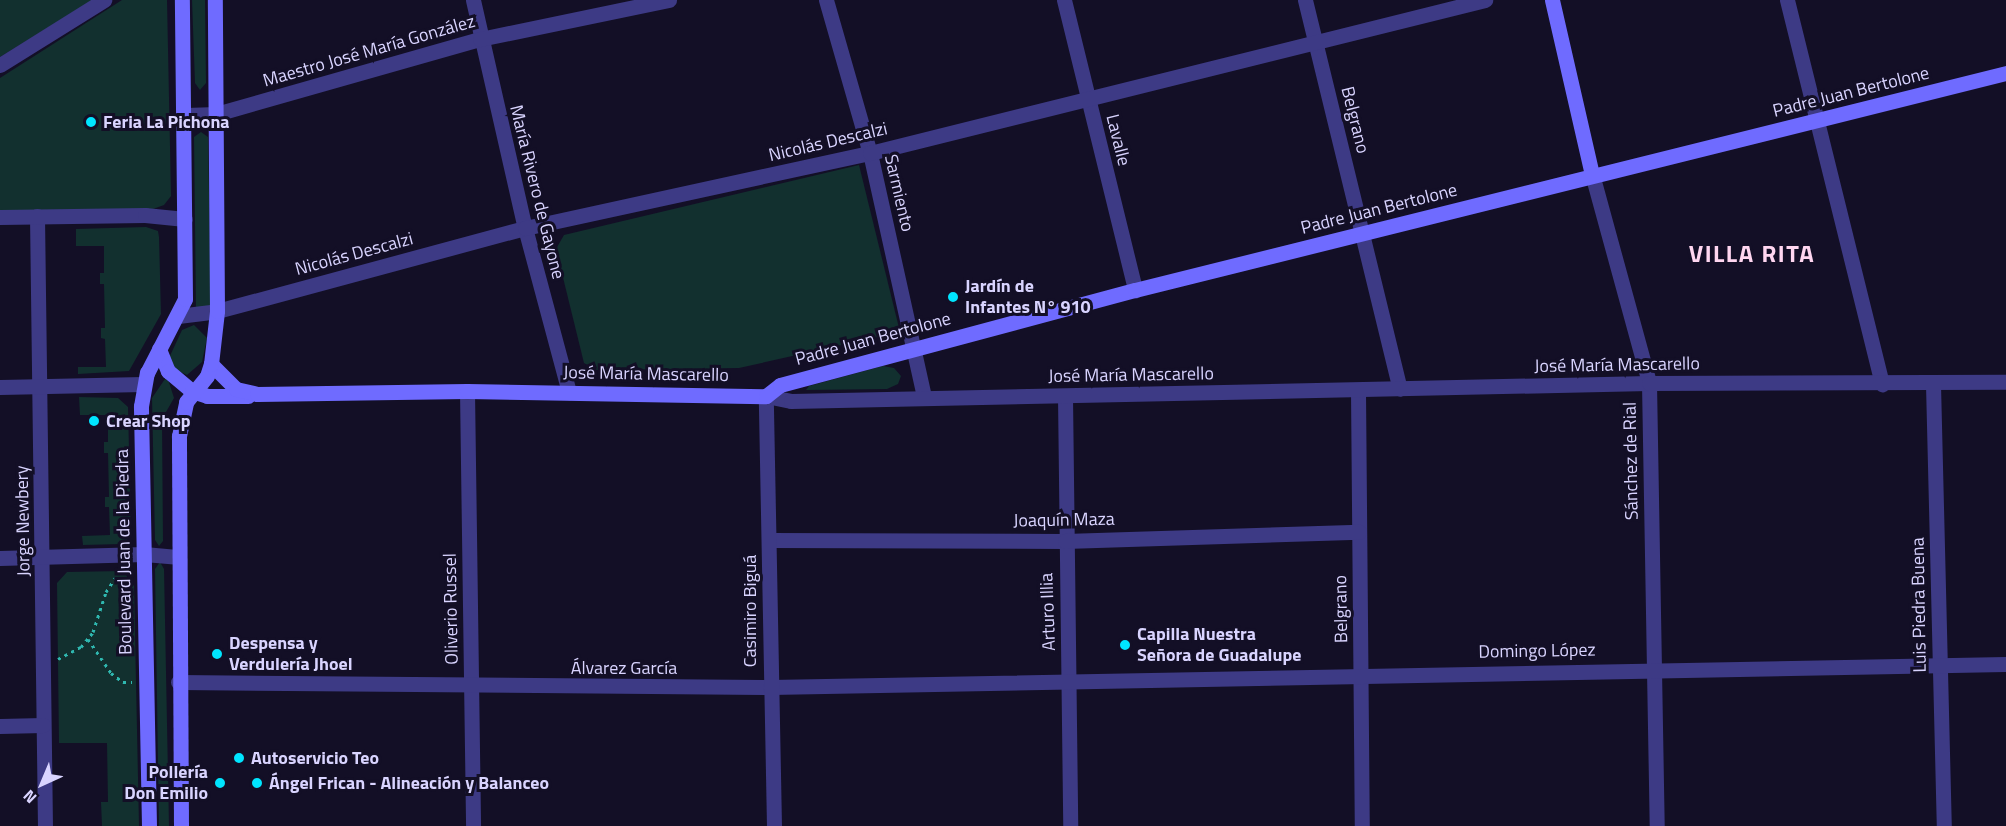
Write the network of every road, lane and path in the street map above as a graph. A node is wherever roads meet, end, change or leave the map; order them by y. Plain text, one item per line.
1 (104, 0) edge
2 (182, 0) edge
3 (215, 0) edge
4 (472, 0) edge
5 (669, 0) edge
6 (826, 0) edge
7 (1064, 0) edge
8 (1305, 0) edge
9 (1485, 0) edge
10 (1552, 0) edge
11 (1787, 0) edge
12 (480, 39) junction
13 (1316, 42) junction
14 (0, 65) edge
15 (2006, 73) edge
16 (1087, 99) junction
17 (216, 114) junction
18 (186, 115) junction
19 (1818, 121) junction
20 (870, 153) junction
21 (1592, 174) junction
22 (38, 216) junction
23 (0, 217) edge
24 (185, 219) junction
25 (525, 228) junction
26 (1363, 233) junction
27 (1135, 290) junction
28 (217, 311) junction
29 (178, 316) junction
30 (916, 347) junction
31 (159, 349) junction
32 (211, 364) junction
33 (2006, 382) edge
34 (1649, 383) junction
35 (143, 384) junction
36 (1882, 384) junction
37 (1933, 384) junction
38 (41, 386) junction
39 (0, 387) edge
40 (1400, 389) junction
41 (192, 391) junction
42 (467, 391) junction
43 (1358, 391) junction
44 (569, 392) junction
45 (257, 394) junction
46 (766, 396) junction
47 (1065, 396) junction
48 (924, 397) junction
49 (1359, 532) junction
50 (769, 540) junction
51 (1065, 541) junction
52 (144, 554) junction
53 (177, 556) junction
54 (43, 557) junction
55 (0, 558) edge
56 (122, 569) dead end
57 (88, 639) junction
58 (43, 663) junction
59 (2006, 664) edge
60 (1940, 665) junction
61 (1654, 669) junction
62 (1361, 674) junction
63 (1070, 680) junction
64 (132, 682) dead end
65 (178, 682) junction
66 (472, 687) junction
67 (770, 687) junction
68 (43, 725) junction
69 (0, 726) edge
70 (45, 826) edge
71 (149, 826) edge
72 (181, 826) edge
73 (473, 826) edge
74 (774, 826) edge
75 (1070, 826) edge
76 (1362, 826) edge
77 (1657, 826) edge
78 (1944, 826) edge

1 - 14 street
2 - 18 street, Boulevard Juan de la Piedra
3 - 17 street
4 - 12 street, María Rivero de Gayone
5 - 12 street, Maestro José María González
6 - 20 street, Sarmiento
7 - 16 street, Lavalle
8 - 13 street, Belgrano
9 - 13 street, Nicolás Descalzi
10 - 21 street, Sánchez de Rial
11 - 19 street
12 - 17 street, Maestro José María González
12 - 25 street, María Rivero de Gayone
13 - 16 street, Nicolás Descalzi
13 - 26 street, Belgrano
15 - 19 street, Padre Juan Bertolone
16 - 20 street, Nicolás Descalzi
16 - 27 street, Lavalle
17 - 18 street, Maestro José María González
17 - 28 street
18 - 24 street, Boulevard Juan de la Piedra
19 - 21 street, Padre Juan Bertolone
19 - 36 street
20 - 25 street, Nicolás Descalzi
20 - 30 street, Sarmiento
21 - 26 street, Padre Juan Bertolone
21 - 34 street, Sánchez de Rial
22 - 23 street
22 - 24 street
22 - 38 street, Jorge Newbery
24 - 29 street, Boulevard Juan de la Piedra
25 - 28 street, Nicolás Descalzi
25 - 44 street, María Rivero de Gayone
26 - 27 street, Padre Juan Bertolone
26 - 40 street, Belgrano
27 - 30 street, Padre Juan Bertolone
28 - 29 street, Nicolás Descalzi
28 - 32 street
29 - 31 street, Boulevard Juan de la Piedra
30 - 46 street, Padre Juan Bertolone
30 - 48 street, Sarmiento
31 - 35 street, Boulevard Juan de la Piedra
31 - 41 street
32 - 41 street
32 - 45 street
33 - 37 street, José María Mascarello
34 - 36 street, José María Mascarello
34 - 40 street, José María Mascarello
34 - 61 street, Sánchez de Rial
35 - 38 street
35 - 52 street, Boulevard Juan de la Piedra
36 - 37 street, José María Mascarello
37 - 60 street, Luis Piedra Buena
38 - 39 street
38 - 54 street, Jorge Newbery
40 - 43 street, José María Mascarello
41 - 45 street, José María Mascarello
41 - 53 street
42 - 44 street, José María Mascarello
42 - 45 street, José María Mascarello
42 - 66 street, Oliverio Russel
43 - 47 street, José María Mascarello
43 - 49 street, Belgrano
44 - 46 street, José María Mascarello
46 - 48 street, José María Mascarello
46 - 50 street, Casimiro Biguá
47 - 48 street, José María Mascarello
47 - 51 street, Arturo Illia
49 - 51 street, Joaquín Maza
49 - 62 street, Belgrano
50 - 51 street, Joaquín Maza
50 - 67 street, Casimiro Biguá
51 - 63 street, Arturo Illia
52 - 53 street
52 - 54 street
52 - 71 street, Boulevard Juan de la Piedra
53 - 65 street
54 - 55 street
54 - 58 street, Jorge Newbery
56 - 57 path
57 - 58 path
57 - 64 path
58 - 68 street, Jorge Newbery
59 - 60 street, Domingo López
60 - 61 street, Domingo López
60 - 78 street, Luis Piedra Buena
61 - 62 street, Domingo López
61 - 77 street, Sánchez de Rial
62 - 63 street, Domingo López
62 - 76 street, Belgrano
63 - 67 street, Álvarez García
63 - 75 street, Arturo Illia
65 - 66 street, Álvarez García
65 - 72 street
66 - 67 street, Álvarez García
66 - 73 street, Oliverio Russel
67 - 74 street, Casimiro Biguá
68 - 69 street
68 - 70 street, Jorge Newbery

